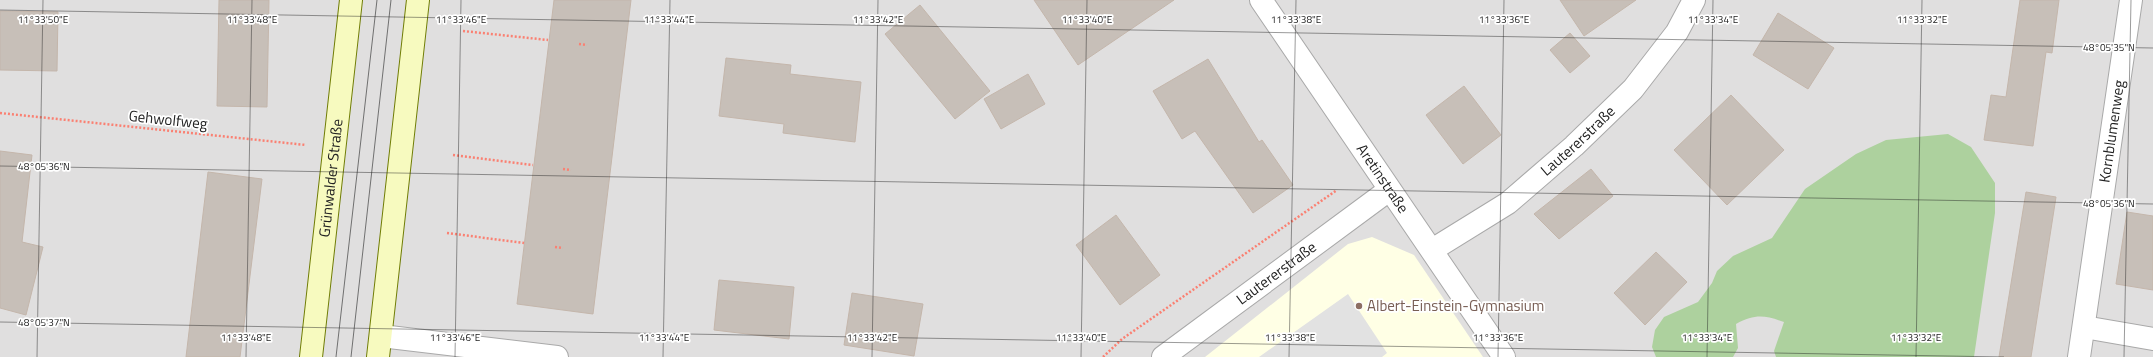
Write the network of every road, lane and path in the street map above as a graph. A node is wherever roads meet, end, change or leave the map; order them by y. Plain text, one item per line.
1 (351, 0) edge
2 (418, 0) edge
3 (1261, 0) edge
4 (1694, 0) edge
5 (2131, 0) edge
6 (463, 31) dead end
7 (548, 40) dead end
8 (580, 44) dead end
9 (587, 44) dead end
10 (0, 113) edge
11 (335, 148) junction
12 (453, 155) dead end
13 (533, 165) dead end
14 (1372, 165) junction
15 (563, 169) dead end
16 (571, 170) dead end
17 (1389, 190) junction
18 (447, 233) dead end
19 (524, 243) dead end
20 (555, 247) dead end
21 (563, 248) dead end
22 (1432, 250) junction
23 (2084, 328) junction
24 (2153, 339) edge
25 (379, 347) edge
26 (311, 357) edge
27 (557, 357) edge
28 (1103, 357) edge
29 (1163, 357) edge
30 (1504, 357) edge
31 (2079, 357) edge

1 - 11 main road, Grünwalder Straße
2 - 25 main road
3 - 14 street, Aretinstraße
4 - 22 street, Lautererstraße
5 - 23 street, Kornblumenweg
6 - 7 path
8 - 9 path
10 - 11 path, Gehwolfweg
11 - 26 main road, Grünwalder Straße
12 - 13 path
14 - 17 street, Aretinstraße
14 - 28 path
15 - 16 path
17 - 22 street, Aretinstraße
17 - 29 street, Lautererstraße
18 - 19 path
20 - 21 path
22 - 30 street, Aretinstraße
23 - 24 street
23 - 31 street, Kornblumenweg
25 - 27 street

